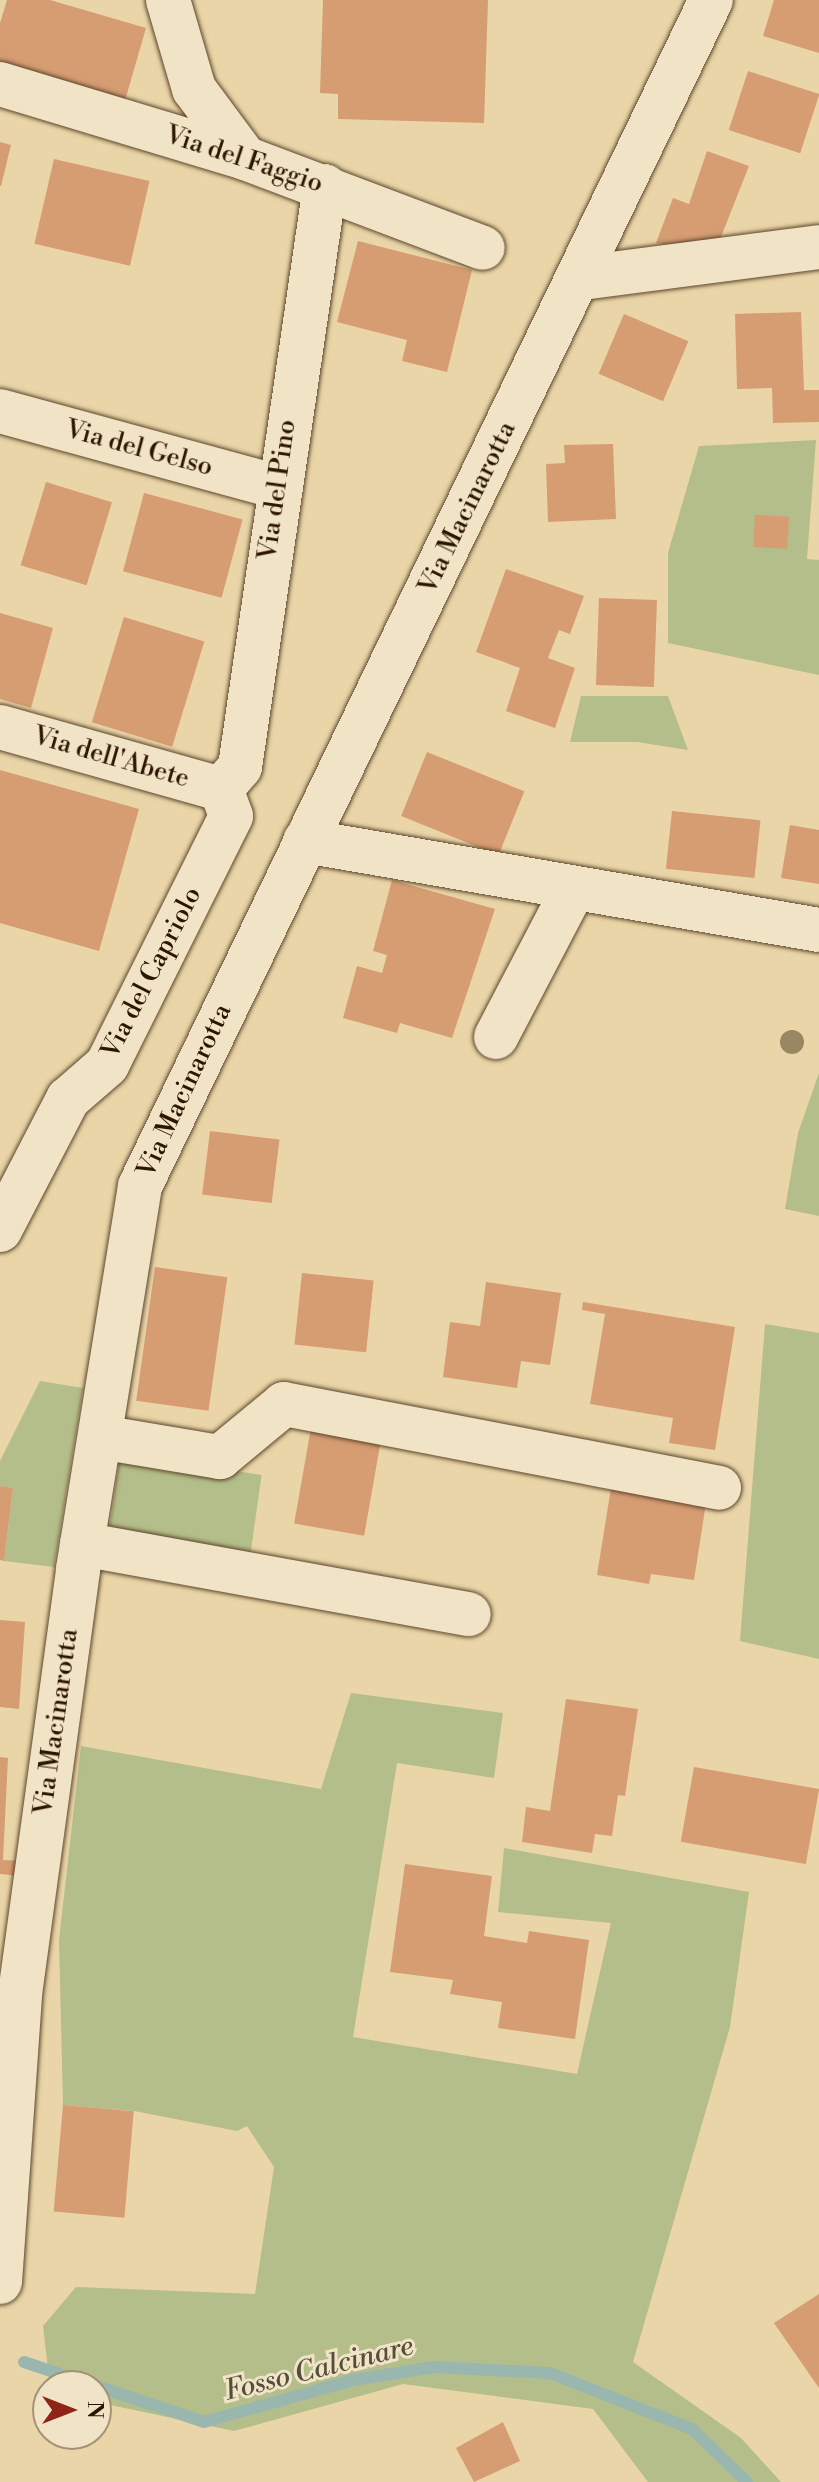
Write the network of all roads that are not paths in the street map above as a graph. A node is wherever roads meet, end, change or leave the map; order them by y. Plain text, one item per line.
1 (168, 0) edge
2 (711, 0) edge
3 (0, 84) edge
4 (245, 158) junction
5 (325, 186) junction
6 (819, 247) edge
7 (483, 248) dead end
8 (581, 278) junction
9 (0, 411) edge
10 (278, 487) junction
11 (0, 727) edge
12 (221, 789) junction
13 (305, 841) junction
14 (574, 888) junction
15 (819, 930) edge
16 (496, 1037) dead end
17 (0, 1230) edge
18 (100, 1437) junction
19 (719, 1488) dead end
20 (82, 1544) junction
21 (469, 1614) dead end
22 (0, 2282) edge

1 - 4 street
2 - 8 street, Via Macinarotta
3 - 4 street, Via del Faggio
4 - 5 street, Via del Faggio
5 - 7 street, Via del Faggio
5 - 10 street, Via del Pino
6 - 8 street
8 - 13 street, Via Macinarotta
9 - 10 street, Via del Gelso
10 - 12 street, Via del Pino
11 - 12 street, Via dell'Abete
12 - 17 street, Via del Capriolo
13 - 14 street
13 - 18 street, Via Macinarotta
14 - 15 street
14 - 16 street
18 - 19 street
18 - 20 street, Via Macinarotta
20 - 21 street
20 - 22 street, Via Macinarotta

